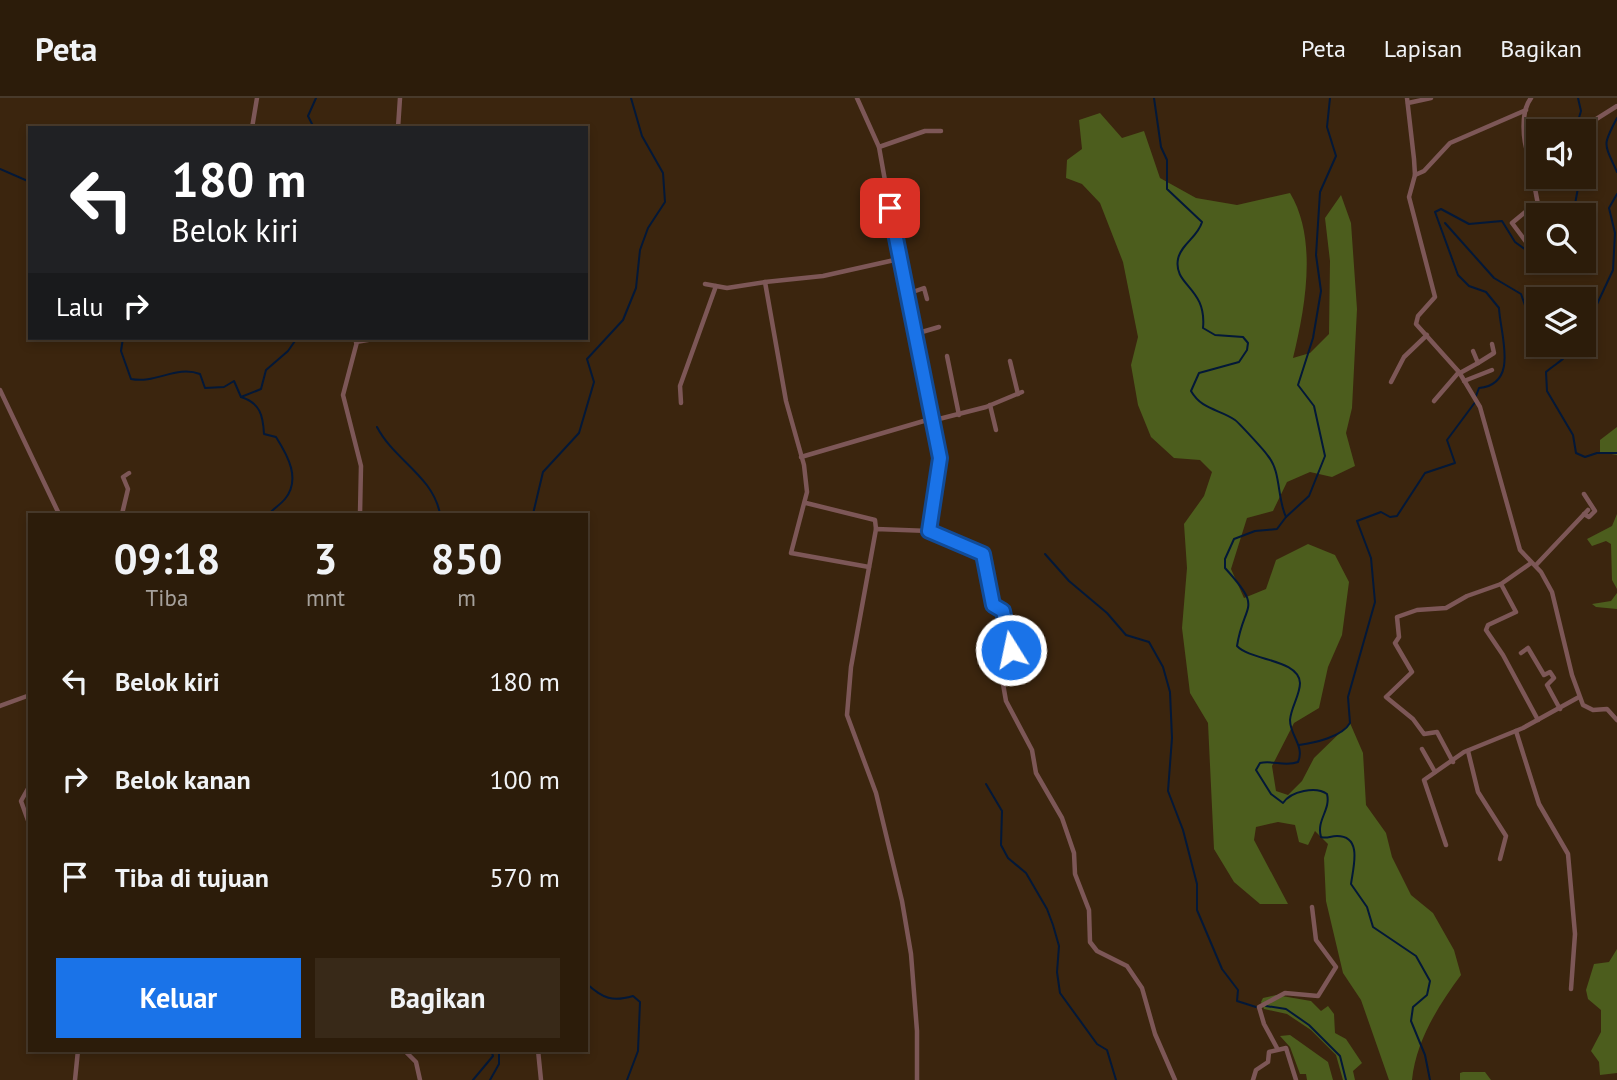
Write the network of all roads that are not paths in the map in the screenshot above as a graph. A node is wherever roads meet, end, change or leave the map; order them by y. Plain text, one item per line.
1 (257, 98) edge
2 (400, 98) edge
3 (857, 98) edge
4 (1431, 98) edge
5 (1531, 98) edge
6 (1407, 100) edge
7 (1617, 106) edge
8 (1526, 110) junction
9 (1595, 119) edge
10 (252, 126) edge
11 (398, 126) edge
12 (941, 131) dead end
13 (879, 147) junction
14 (1526, 148) edge
15 (1415, 175) junction
16 (1534, 189) edge
17 (1536, 203) edge
18 (1526, 211) edge
19 (1526, 242) edge
20 (899, 259) junction
21 (765, 282) junction
22 (705, 284) dead end
23 (716, 286) junction
24 (907, 294) junction
25 (928, 299) dead end
26 (939, 327) dead end
27 (915, 334) junction
28 (1427, 335) junction
29 (357, 340) edge
30 (1492, 344) dead end
31 (1473, 351) dead end
32 (947, 356) dead end
33 (1010, 361) dead end
34 (1478, 363) junction
35 (1492, 370) dead end
36 (1460, 373) junction
37 (1464, 381) junction
38 (1391, 382) dead end
39 (0, 390) edge
40 (1434, 401) dead end
41 (681, 403) dead end
42 (990, 405) junction
43 (959, 415) junction
44 (934, 419) junction
45 (996, 430) dead end
46 (801, 457) junction
47 (129, 473) dead end
48 (1584, 494) dead end
49 (806, 503) junction
50 (59, 513) edge
51 (122, 513) edge
52 (360, 513) edge
53 (876, 530) junction
54 (929, 531) junction
55 (1533, 564) junction
56 (869, 567) junction
57 (1501, 584) junction
58 (1521, 653) dead end
59 (28, 696) edge
60 (1579, 697) junction
61 (0, 706) edge
62 (1560, 709) junction
63 (1617, 720) edge
64 (1538, 721) junction
65 (1516, 731) junction
66 (1422, 749) dead end
67 (1468, 751) junction
68 (1453, 762) junction
69 (1435, 772) junction
70 (28, 789) edge
71 (28, 820) edge
72 (1446, 845) dead end
73 (1500, 859) dead end
74 (1312, 907) dead end
75 (1571, 989) dead end
76 (1277, 1048) junction
77 (78, 1052) edge
78 (406, 1052) edge
79 (538, 1052) edge
80 (75, 1080) edge
81 (420, 1080) edge
82 (541, 1080) edge
83 (917, 1080) edge
84 (1175, 1080) edge
85 (1253, 1080) edge
86 (1296, 1080) edge

1 - 10 street
2 - 11 street
3 - 13 street
4 - 6 street
5 - 8 street
6 - 15 street
7 - 9 street
8 - 14 street
8 - 15 street
12 - 13 street
13 - 20 street
15 - 28 street
16 - 17 street
18 - 19 street
20 - 21 street
20 - 24 street
21 - 23 street
21 - 46 street
22 - 23 street
23 - 41 street
24 - 25 street
24 - 27 street
26 - 27 street
27 - 44 street
28 - 36 street
28 - 38 street
29 - 52 street
30 - 34 street
31 - 34 street
32 - 43 street
33 - 42 street
34 - 36 street
35 - 37 street
36 - 37 street
36 - 40 street
37 - 55 street
39 - 50 street
42 - 43 street
42 - 45 street
43 - 44 street
44 - 46 street
44 - 54 street
46 - 49 street
47 - 51 street
48 - 55 street
49 - 53 street
49 - 56 street
53 - 54 street
53 - 56 street
54 - 84 street
55 - 57 street
55 - 60 street
56 - 83 street
57 - 64 street
57 - 68 street
58 - 62 street
59 - 61 street
60 - 62 street
60 - 63 street
62 - 64 street
64 - 65 street
65 - 67 street
65 - 75 street
66 - 69 street
67 - 68 street
67 - 73 street
68 - 69 street
69 - 72 street
70 - 71 street
74 - 76 street
76 - 85 street
76 - 86 street
77 - 80 street
78 - 81 street
79 - 82 street

